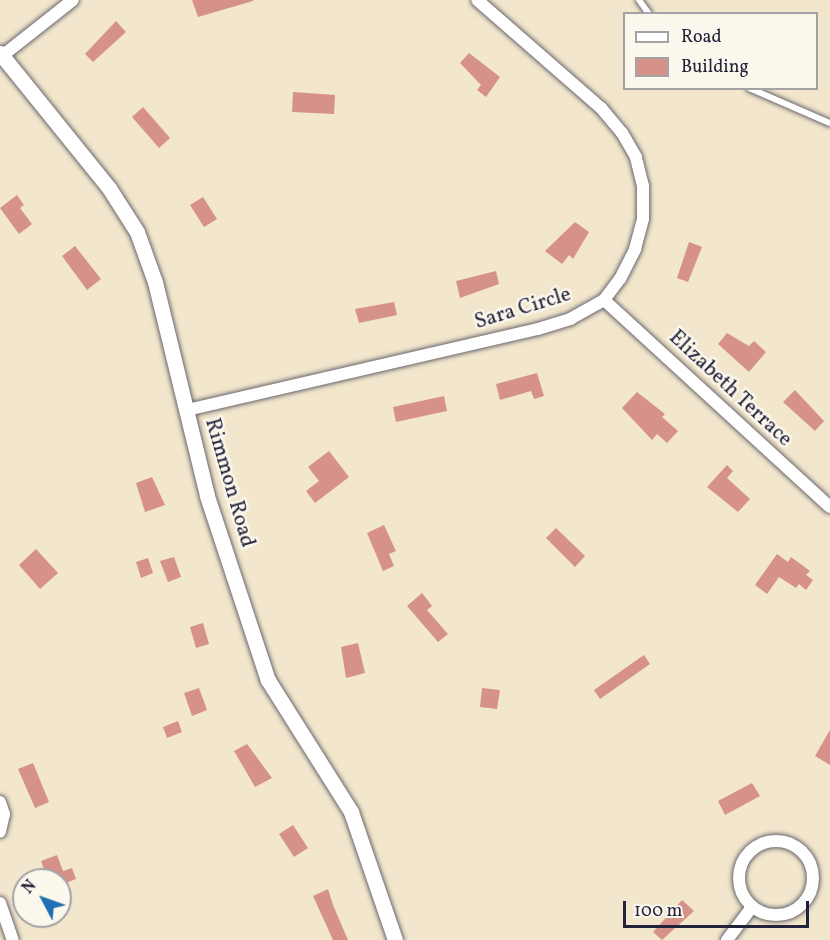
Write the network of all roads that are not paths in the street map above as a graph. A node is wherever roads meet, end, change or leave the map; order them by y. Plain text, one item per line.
1 (72, 0) edge
2 (477, 0) edge
3 (1, 54) edge
4 (754, 90) edge
5 (830, 123) edge
6 (604, 300) junction
7 (187, 410) junction
8 (830, 507) edge
9 (0, 802) edge
10 (0, 832) edge
11 (0, 903) edge
12 (752, 907) junction
13 (14, 940) edge
14 (395, 940) edge
15 (727, 940) edge

1 - 3 street
2 - 6 street, Sara Circle
3 - 7 street, Rimmon Road
4 - 5 lane
6 - 7 street, Sara Circle
6 - 8 street, Elizabeth Terrace
7 - 14 street, Rimmon Road
9 - 10 street
11 - 13 street
12 - 12 street
12 - 15 street

